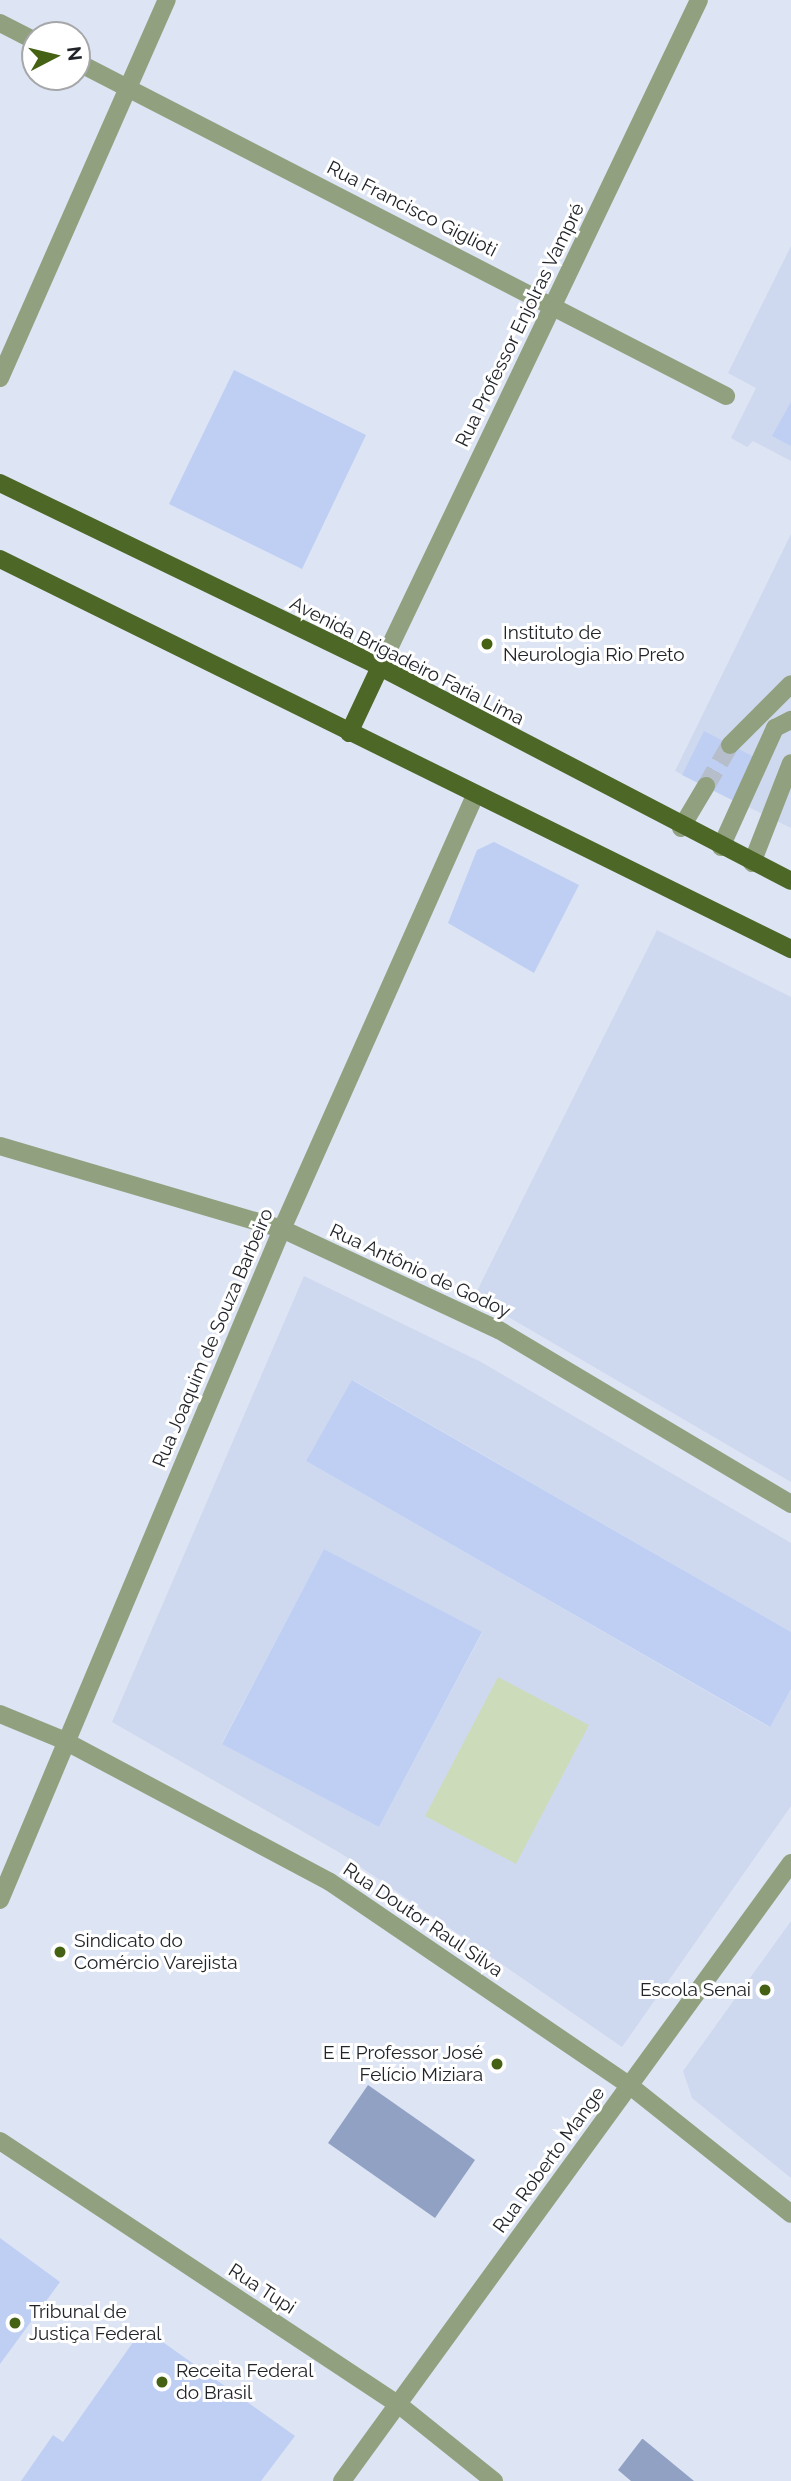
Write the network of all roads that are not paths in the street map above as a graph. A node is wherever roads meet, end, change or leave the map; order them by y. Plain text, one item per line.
1 (167, 0) edge
2 (699, 0) edge
3 (0, 23) edge
4 (21, 34) edge
5 (91, 69) edge
6 (125, 87) junction
7 (554, 304) junction
8 (0, 378) edge
9 (726, 396) dead end
10 (0, 483) edge
11 (0, 559) edge
12 (380, 667) junction
13 (791, 684) edge
14 (791, 720) edge
15 (349, 733) junction
16 (730, 745) tunnel mouth
17 (791, 763) edge
18 (706, 786) tunnel mouth
19 (474, 797) junction
20 (681, 828) junction
21 (721, 847) junction
22 (752, 863) junction
23 (791, 881) edge
24 (791, 949) edge
25 (0, 1146) edge
26 (282, 1229) junction
27 (791, 1504) edge
28 (0, 1714) edge
29 (64, 1740) junction
30 (791, 1863) edge
31 (0, 1900) edge
32 (629, 2085) junction
33 (0, 2141) edge
34 (791, 2214) edge
35 (398, 2403) junction
36 (342, 2481) edge
37 (494, 2481) edge

1 - 6 street
2 - 7 street, Rua Professor Enjolras Vampré
3 - 4 street
5 - 6 street, Rua Francisco Giglioti
6 - 7 street, Rua Francisco Giglioti
6 - 8 street
7 - 9 street, Rua Francisco Giglioti
7 - 12 street, Rua Professor Enjolras Vampré
10 - 12 main road, Avenida Brigadeiro Faria Lima
11 - 15 main road
12 - 15 main road
12 - 20 main road, Avenida Brigadeiro Faria Lima
13 - 16 street
14 - 21 street
15 - 19 main road
17 - 22 street
18 - 20 street
19 - 24 main road
19 - 26 street, Rua Joaquim de Souza Barbeiro
20 - 21 main road, Avenida Brigadeiro Faria Lima
21 - 22 main road, Avenida Brigadeiro Faria Lima
22 - 23 main road, Avenida Brigadeiro Faria Lima
25 - 26 street, Rua Antônio de Godoy
26 - 27 street, Rua Antônio de Godoy
26 - 29 street, Rua Joaquim de Souza Barbeiro
28 - 29 street, Rua Doutor Raul Silva
29 - 31 street, Rua Joaquim de Souza Barbeiro
29 - 32 street, Rua Doutor Raul Silva
30 - 32 street, Rua Roberto Mange
32 - 34 street, Rua Doutor Raul Silva
32 - 35 street, Rua Roberto Mange
33 - 35 street, Rua Tupi
35 - 36 street, Rua Roberto Mange
35 - 37 street, Rua Tupi

